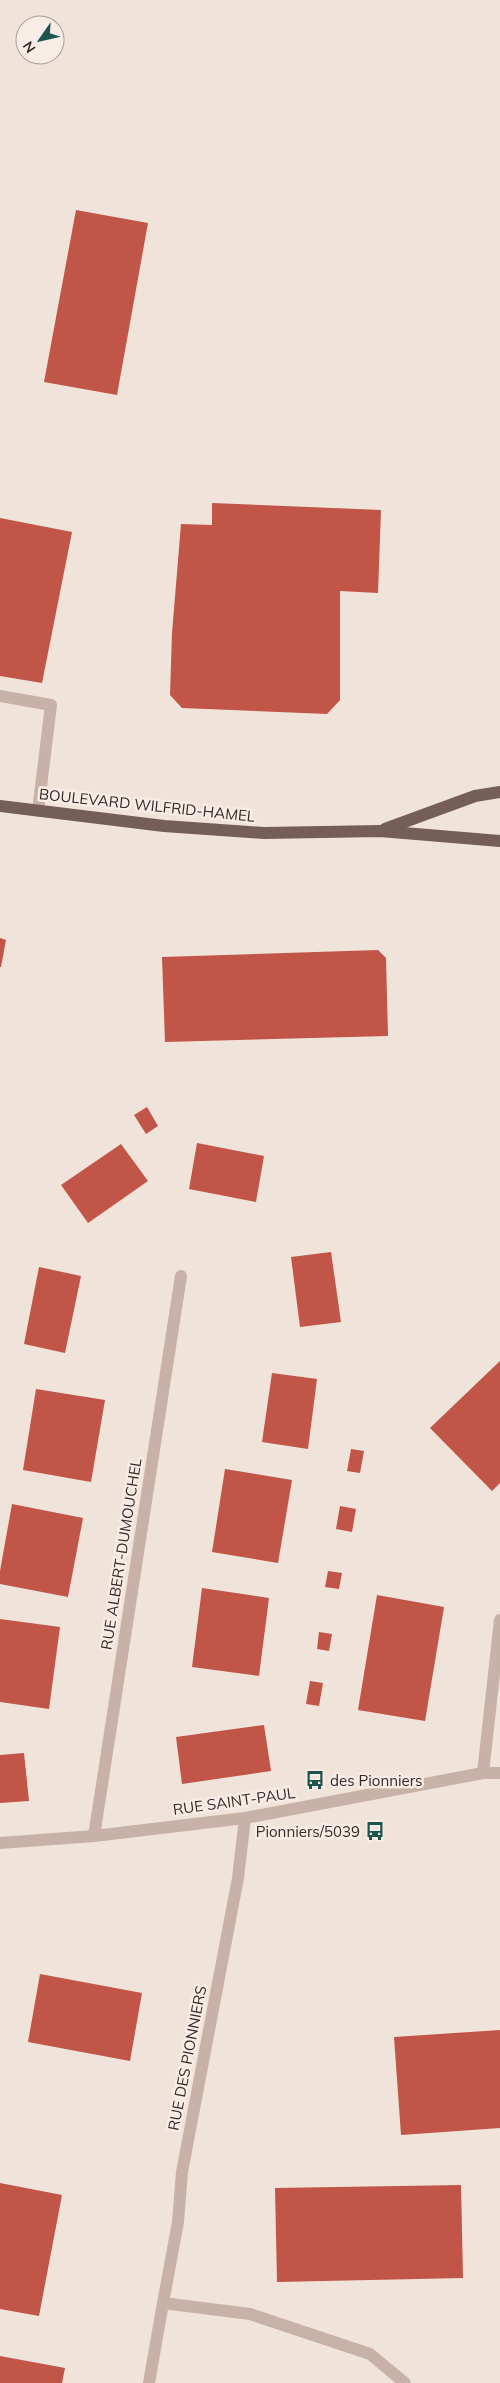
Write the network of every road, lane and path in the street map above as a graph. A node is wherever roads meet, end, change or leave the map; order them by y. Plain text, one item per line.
1 (0, 696) edge
2 (500, 792) edge
3 (0, 806) edge
4 (38, 810) junction
5 (380, 831) junction
6 (500, 841) edge
7 (181, 1276) dead end
8 (500, 1620) edge
9 (500, 1772) edge
10 (483, 1773) junction
11 (244, 1818) junction
12 (94, 1836) junction
13 (0, 1843) edge
14 (163, 2303) junction
15 (149, 2383) edge
16 (405, 2383) edge

1 - 4 street
2 - 5 main road, BOULEVARD WILFRID-HAMEL
3 - 4 main road, BOULEVARD WILFRID-HAMEL
4 - 5 main road, BOULEVARD WILFRID-HAMEL
5 - 6 main road, BOULEVARD WILFRID-HAMEL
7 - 12 street, RUE ALBERT-DUMOUCHEL
8 - 10 street
9 - 10 street, RUE SAINT-PAUL
10 - 11 street, RUE SAINT-PAUL
11 - 12 street, RUE SAINT-PAUL
11 - 14 street, RUE DES PIONNIERS
12 - 13 street, RUE SAINT-PAUL
14 - 15 street, RUE DES PIONNIERS
14 - 16 street

